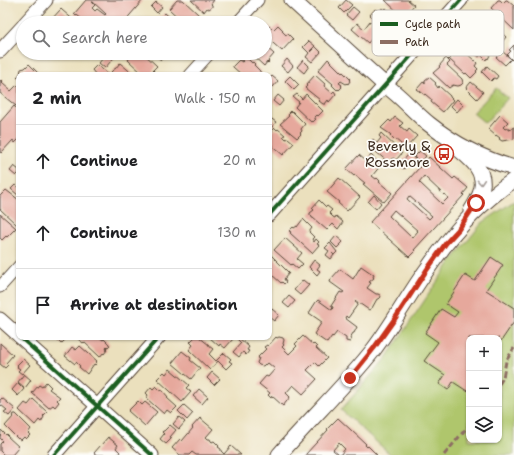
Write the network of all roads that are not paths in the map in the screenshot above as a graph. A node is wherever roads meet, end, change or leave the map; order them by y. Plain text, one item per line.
1 (46, 0) edge
2 (258, 0) edge
3 (292, 0) edge
4 (461, 0) edge
5 (452, 10) edge
6 (31, 16) edge
7 (243, 16) edge
8 (16, 34) edge
9 (0, 51) edge
10 (412, 56) edge
11 (204, 60) edge
12 (193, 72) edge
13 (386, 85) junction
14 (428, 124) junction
15 (514, 168) edge
16 (514, 180) edge
17 (272, 212) edge
18 (458, 230) junction
19 (16, 269) edge
20 (0, 287) edge
21 (0, 319) edge
22 (16, 333) edge
23 (24, 340) edge
24 (156, 340) edge
25 (97, 406) junction
26 (54, 455) edge
27 (152, 455) edge
28 (279, 455) edge

1 - 6 street
2 - 7 street
3 - 13 main road
4 - 5 street
8 - 9 street
10 - 13 street
11 - 12 street
13 - 14 main road
13 - 17 street
14 - 15 main road
14 -> 18 main road
16 - 18 main road
18 - 28 main road
19 - 20 street
21 - 22 street
23 - 25 street
24 - 25 street
25 - 26 street
25 - 27 street

